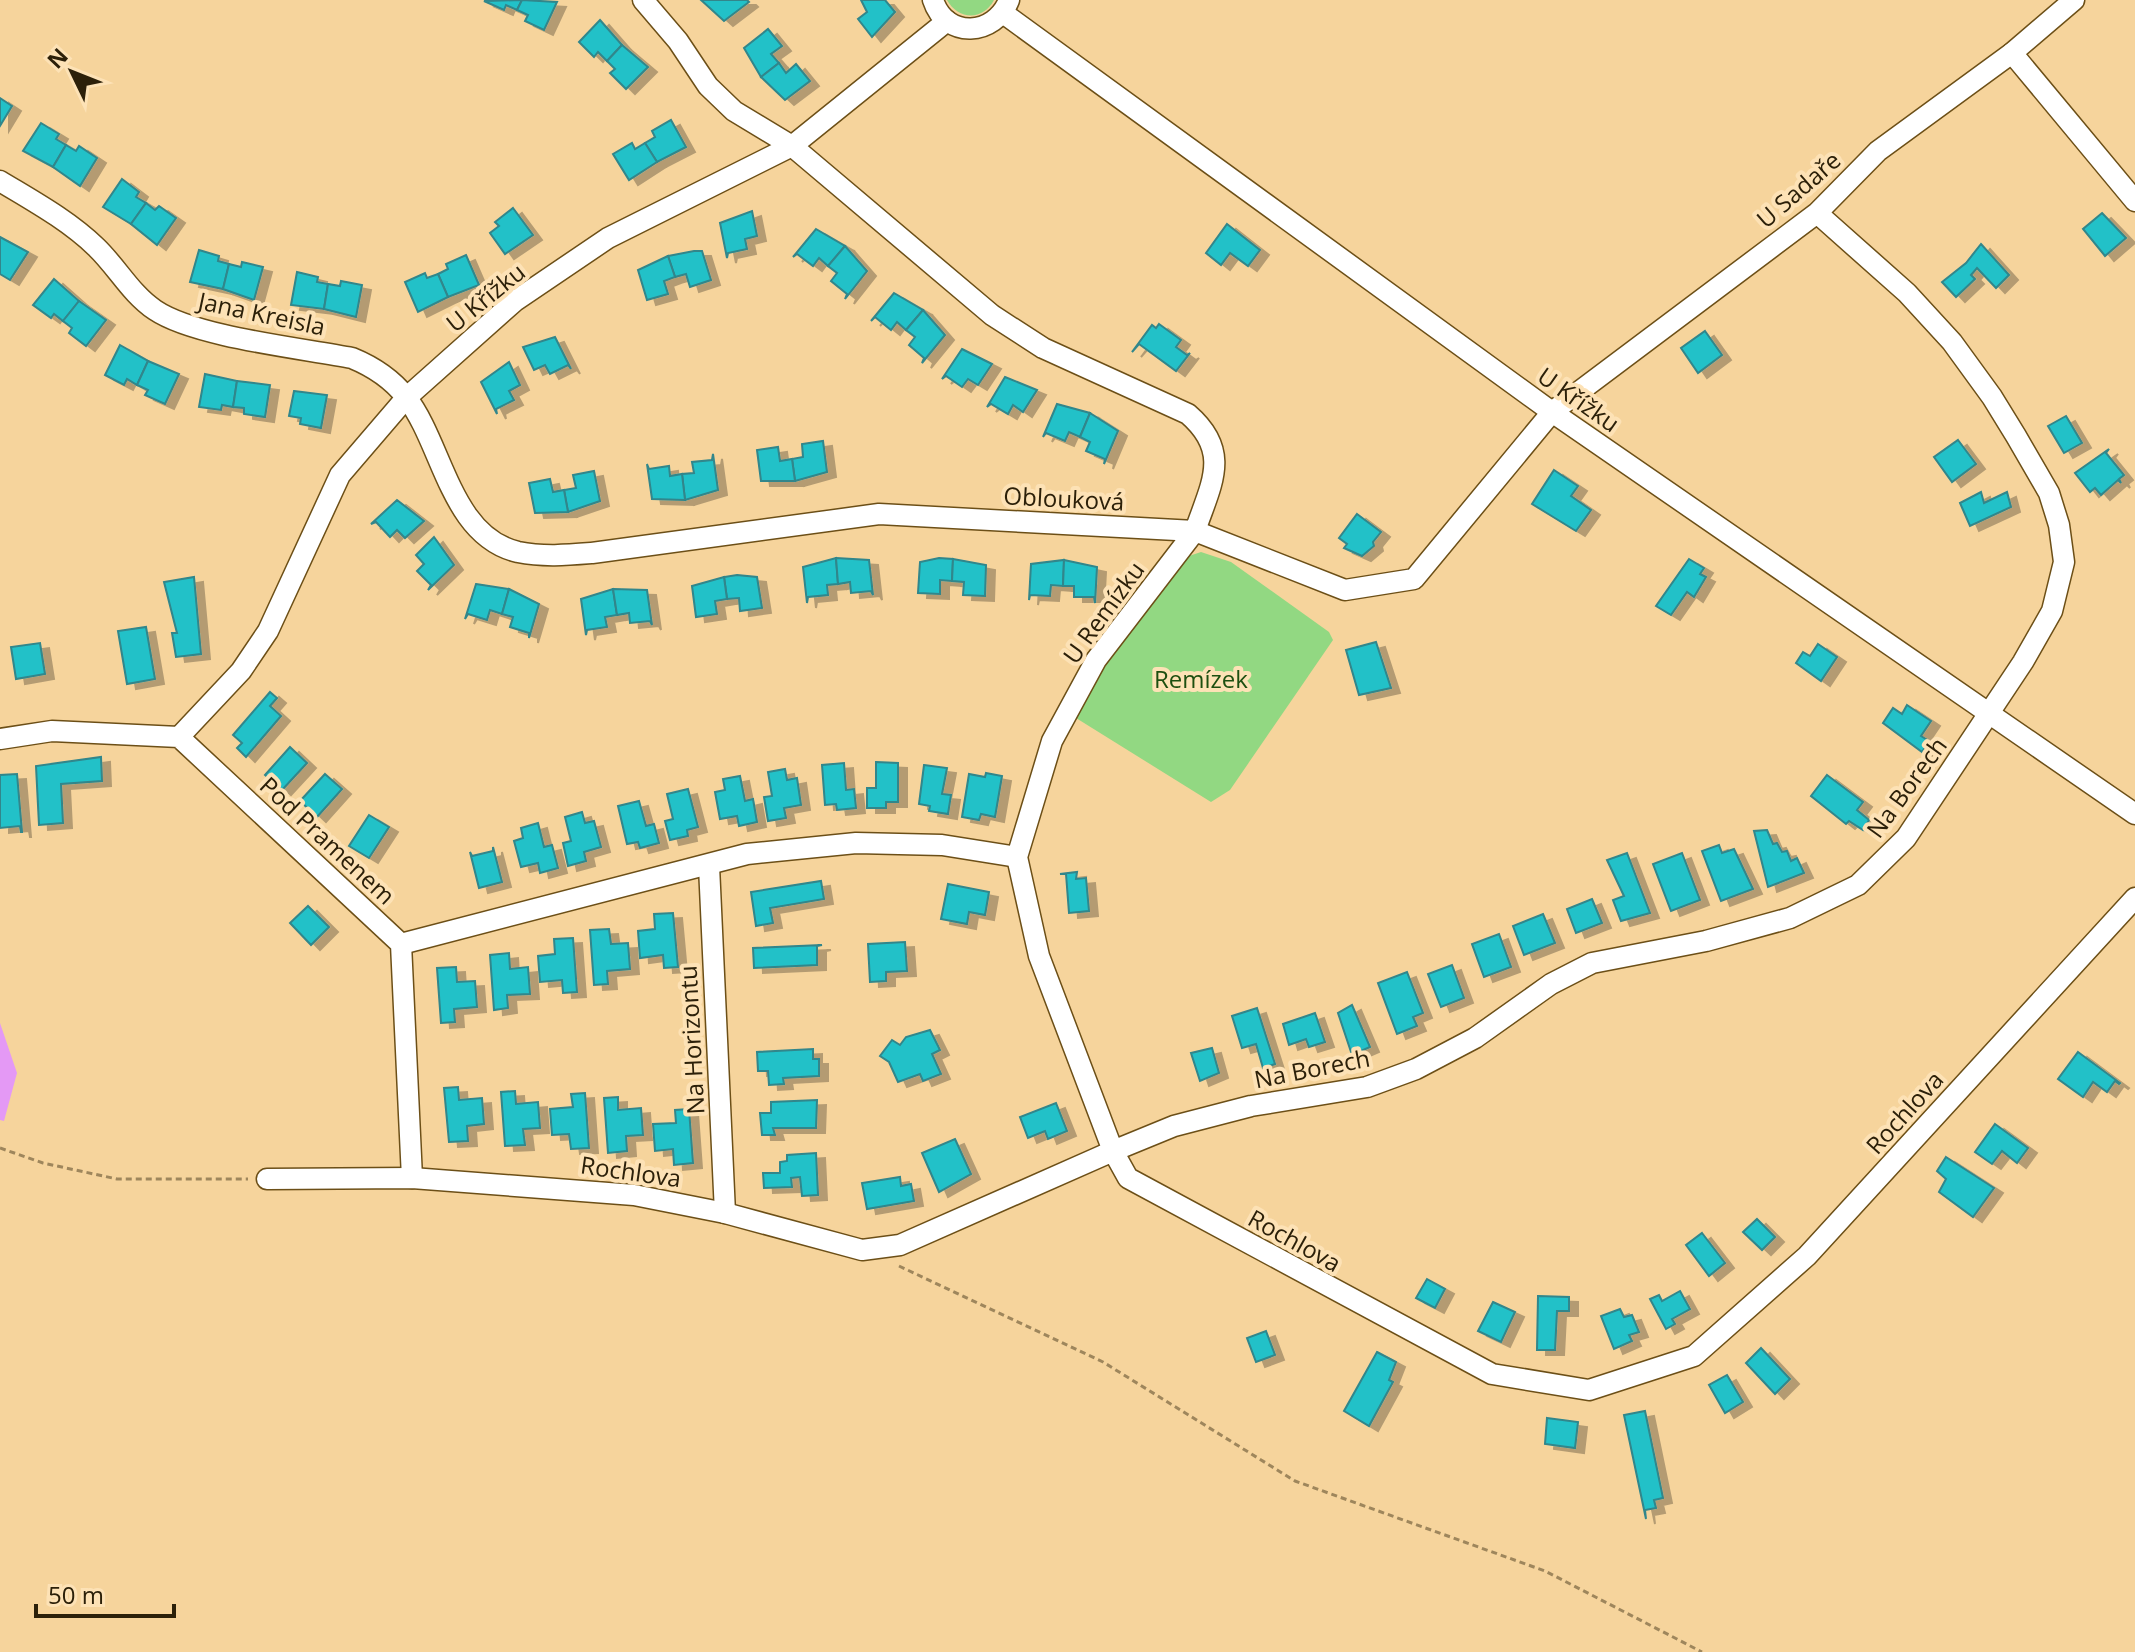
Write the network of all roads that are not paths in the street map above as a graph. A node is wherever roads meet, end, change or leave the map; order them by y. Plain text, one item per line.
1 (643, 0) edge
2 (933, 0) edge
3 (2074, 0) edge
4 (1006, 7) edge
5 (947, 21) junction
6 (2012, 53) junction
7 (792, 146) junction
8 (0, 181) edge
9 (2135, 201) edge
10 (1817, 213) junction
11 (406, 398) junction
12 (1552, 412) junction
13 (1195, 531) junction
14 (1989, 715) junction
15 (179, 737) junction
16 (0, 739) edge
17 (2135, 814) edge
18 (1017, 857) junction
19 (709, 866) junction
20 (2135, 898) edge
21 (401, 944) junction
22 (1113, 1151) junction
23 (412, 1178) junction
24 (267, 1179) road end
25 (725, 1213) junction

1 - 7 street
2 - 5 street
3 - 6 street, U Sadaře
4 - 5 street
4 - 12 street, U Křížku
5 - 7 street, U Křížku
6 - 9 street
6 - 10 street, U Sadaře
7 - 11 street, U Křížku
7 - 13 street
8 - 11 street, Jana Kreisla
10 - 12 street, U Sadaře
10 - 14 street, Na Borech
11 - 13 street, Oblouková
11 - 15 street, U Křížku
12 - 13 street
12 - 14 street, U Křížku
13 - 18 street, U Remízku
14 - 17 street, U Křížku
14 - 22 street, Na Borech
15 - 16 street
15 - 21 street, Pod Pramenem
18 - 19 street
18 - 22 street, U Remízku
19 - 21 street
19 - 25 street, Na Horizontu
20 - 22 street, Rochlova
21 - 23 street
22 - 25 street, Rochlova
23 - 24 street, Rochlova
23 - 25 street, Rochlova

